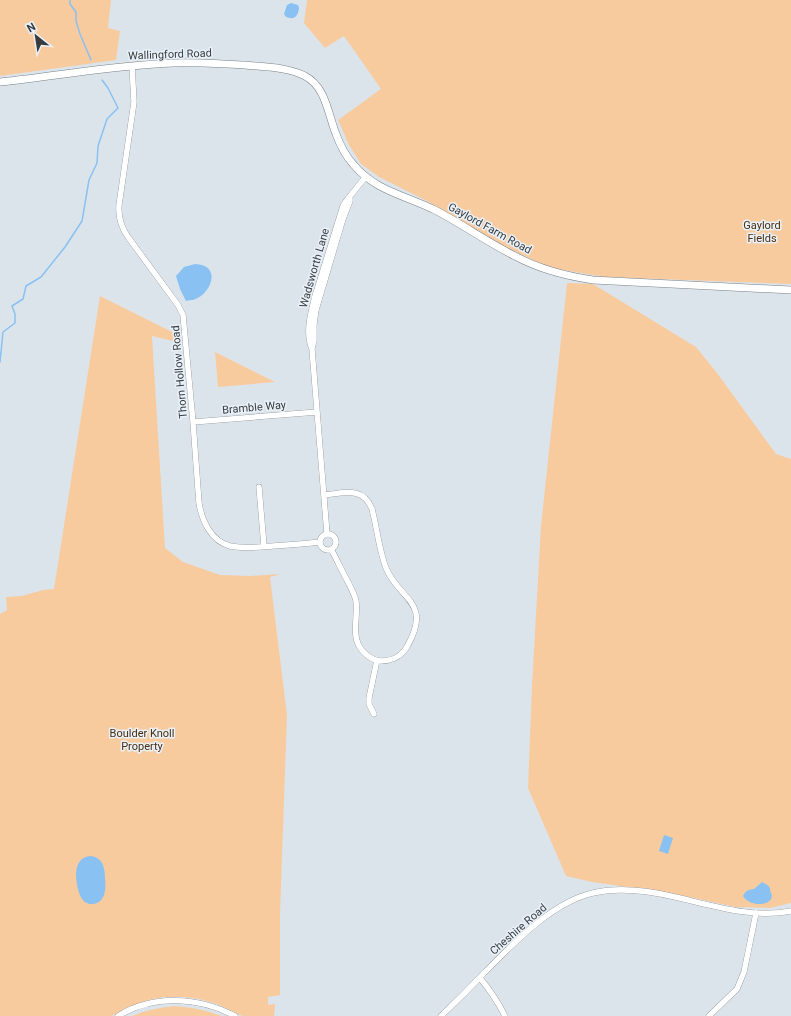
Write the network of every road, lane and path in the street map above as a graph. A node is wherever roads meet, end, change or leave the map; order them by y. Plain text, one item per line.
1 (132, 66) junction
2 (0, 82) edge
3 (326, 104) joint
4 (366, 177) junction
5 (791, 290) edge
6 (317, 412) junction
7 (193, 422) junction
8 (259, 487) dead end
9 (324, 495) junction
10 (328, 534) junction
11 (320, 542) junction
12 (264, 546) junction
13 (331, 549) junction
14 (377, 660) junction
15 (374, 714) dead end
16 (791, 911) edge
17 (756, 913) junction
18 (480, 978) junction
19 (118, 1016) edge
20 (235, 1016) edge
21 (441, 1016) edge
22 (504, 1016) edge
23 (709, 1016) edge

1 - 2 street, Wallingford Road
1 - 3 street, Wallingford Road
1 - 7 street, Thorn Hollow Road
3 - 4 street, Gaylord Farm Road
4 - 5 street, Gaylord Farm Road
4 - 6 street, Wadsworth Lane
6 - 7 street, Bramble Way
6 - 9 street, Wadsworth Lane
7 - 12 street, Thorn Hollow Road
8 - 12 street
9 - 10 street, Wadsworth Lane
9 - 14 street
10 - 11 street
10 - 13 street
11 - 12 street, Thorn Hollow Road
11 - 13 street
13 - 14 street
14 - 15 street
16 - 17 street, Cheshire Road
17 - 18 street, Cheshire Road
17 - 23 street
18 - 21 street, Cheshire Road
18 - 22 street
19 - 20 street

